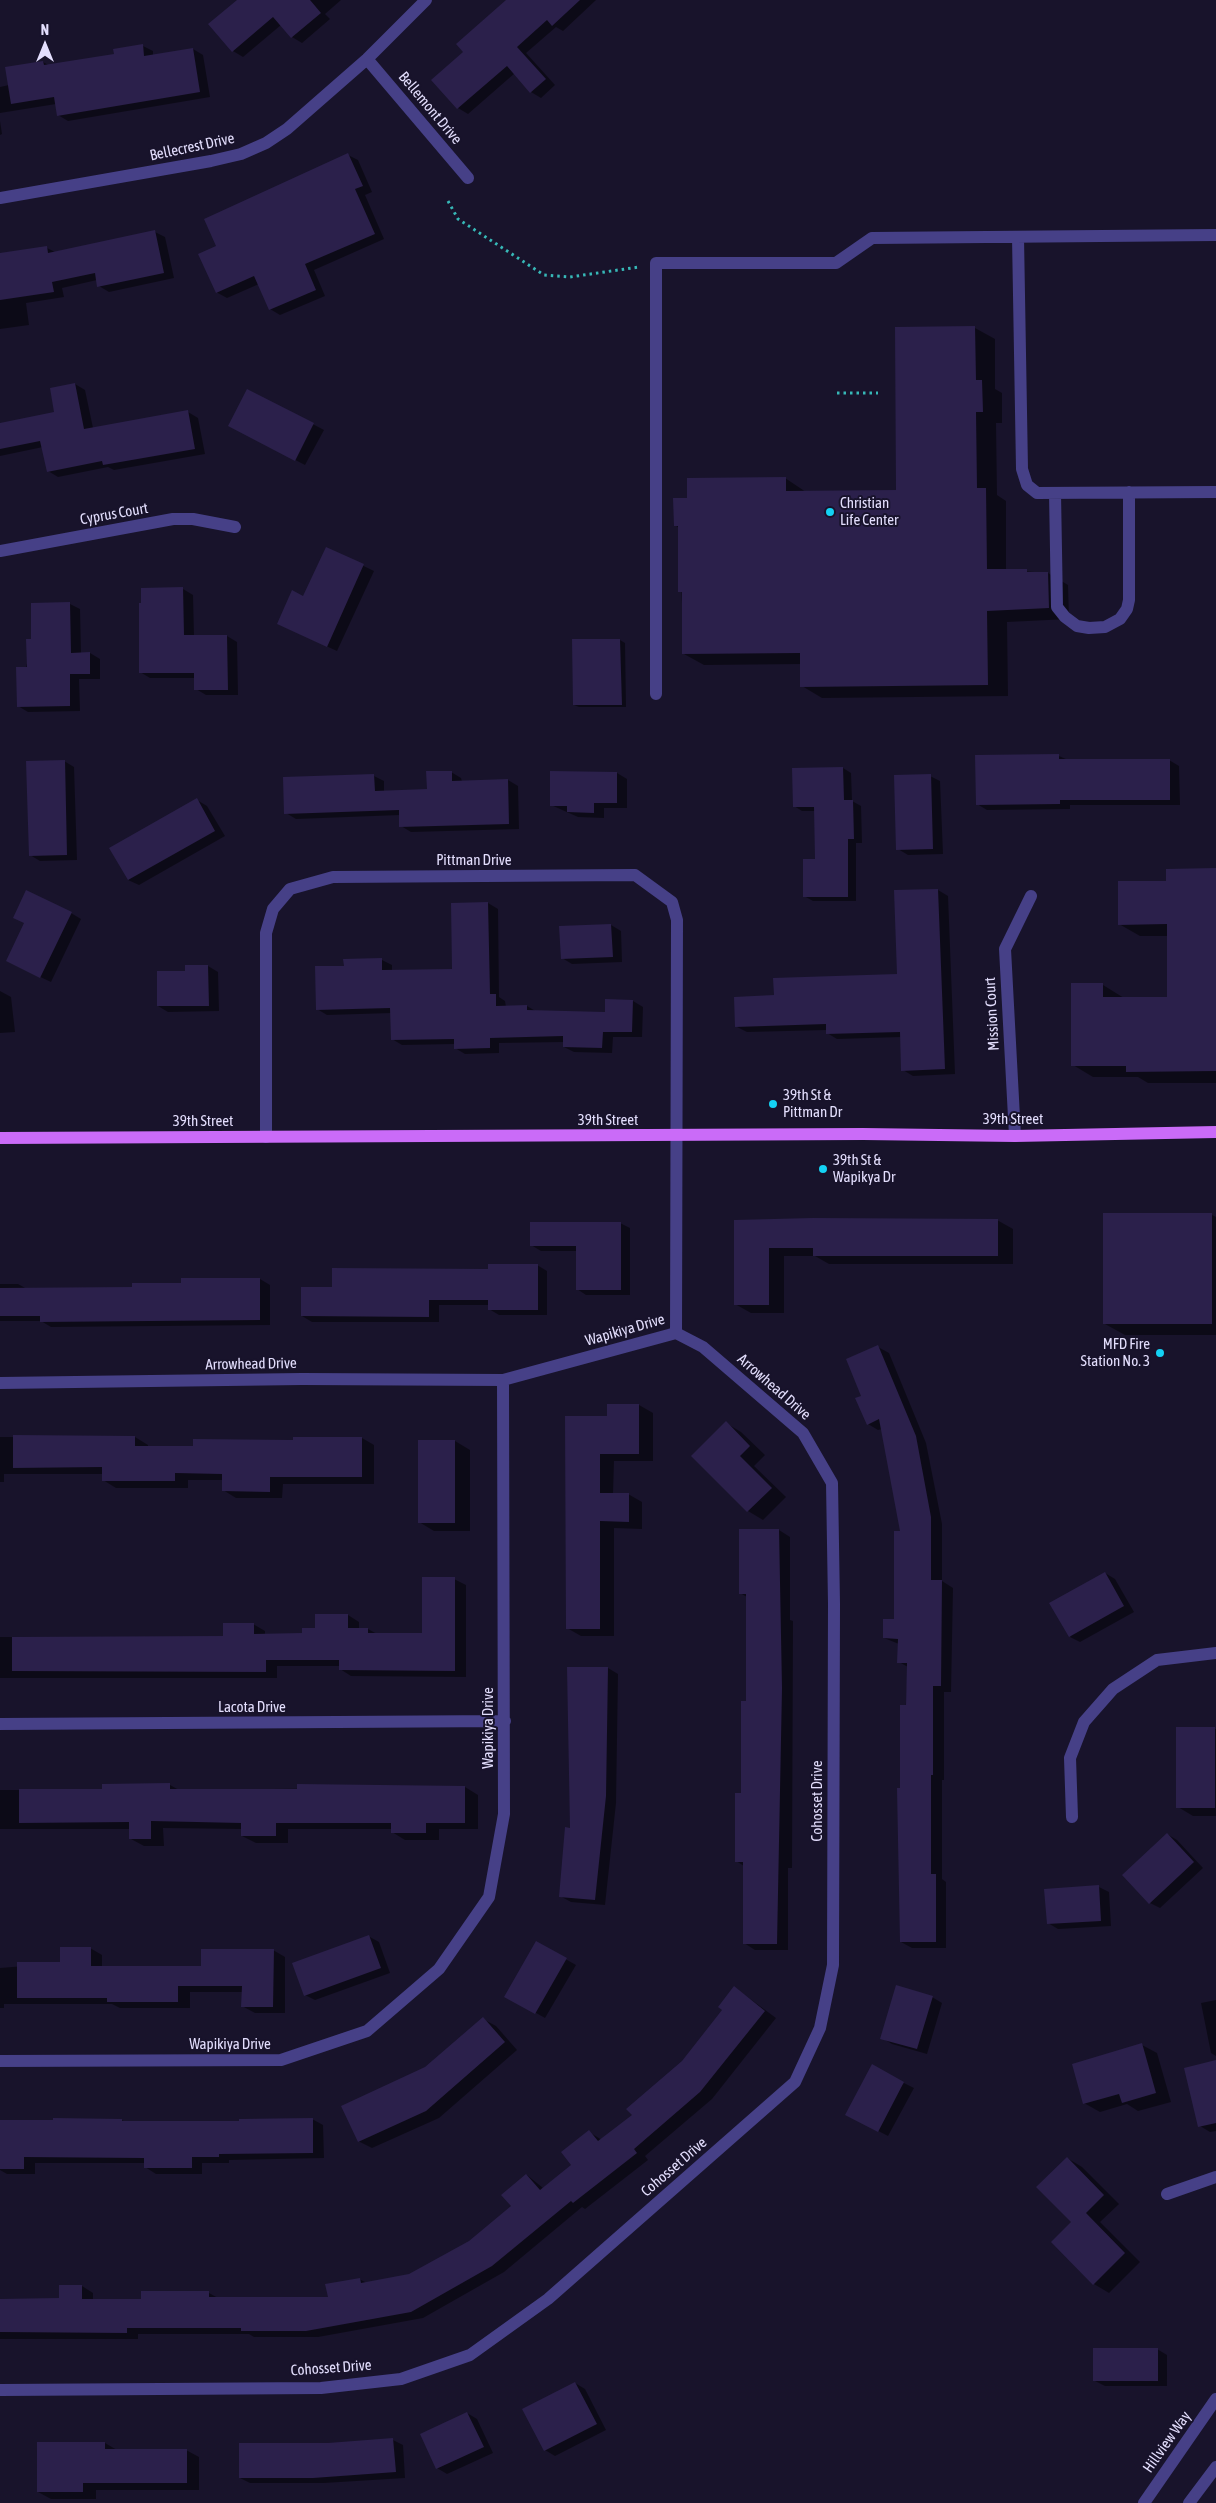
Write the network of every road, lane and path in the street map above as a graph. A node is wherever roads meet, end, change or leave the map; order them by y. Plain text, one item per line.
1 (426, 0) edge
2 (367, 59) junction
3 (468, 178) dead end
4 (0, 198) edge
5 (448, 201) dead end
6 (1216, 235) edge
7 (1018, 237) junction
8 (656, 263) junction
9 (837, 393) dead end
10 (878, 393) dead end
11 (1055, 492) junction
12 (1129, 492) junction
13 (1216, 492) edge
14 (235, 527) dead end
15 (0, 551) edge
16 (656, 694) dead end
17 (1031, 896) dead end
18 (1216, 1132) edge
19 (675, 1136) junction
20 (1015, 1136) junction
21 (266, 1137) junction
22 (0, 1138) edge
23 (676, 1334) junction
24 (503, 1380) junction
25 (0, 1383) edge
26 (832, 1483) joint
27 (1216, 1653) edge
28 (505, 1721) junction
29 (0, 1724) edge
30 (1072, 1817) dead end
31 (0, 2061) edge
32 (1216, 2177) edge
33 (1167, 2194) dead end
34 (0, 2390) edge
35 (1216, 2399) edge
36 (1216, 2467) edge
37 (1144, 2503) edge
38 (1189, 2503) edge

1 - 2 street, Bellecrest Drive
2 - 3 street, Bellemont Drive
2 - 4 street, Bellecrest Drive
5 - 8 path
6 - 7 street
7 - 8 street
7 - 11 street
8 - 16 street
9 - 10 path
11 - 12 street
11 - 12 street
12 - 13 street
14 - 15 street, Cyprus Court
17 - 20 street, Mission Court
18 - 20 main road, 39th Street
19 - 20 main road, 39th Street
19 - 21 main road, 39th Street
19 - 21 street, Pittman Drive
19 - 23 street, Wapikiya Drive
21 - 22 main road, 39th Street
23 - 24 street, Wapikiya Drive
23 - 26 street, Arrowhead Drive
24 - 25 street, Arrowhead Drive
24 - 28 street, Wapikiya Drive
26 - 34 street, Cohosset Drive
27 - 30 street
28 - 29 street, Lacota Drive
28 - 31 street, Wapikiya Drive
32 - 33 street
35 - 37 street, Hillview Way
36 - 38 street

